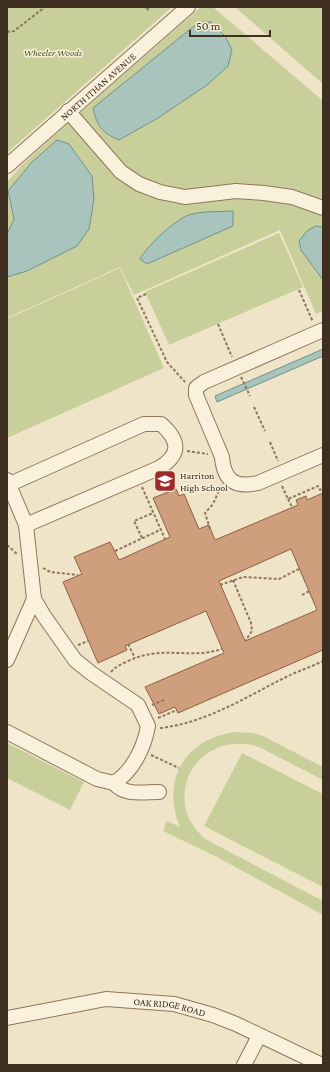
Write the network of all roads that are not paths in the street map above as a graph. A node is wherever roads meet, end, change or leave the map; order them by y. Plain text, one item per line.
1 (188, 7) edge
2 (68, 111) junction
3 (7, 166) edge
4 (323, 208) edge
5 (319, 327) edge
6 (323, 455) edge
7 (8, 482) edge
8 (26, 524) junction
9 (34, 599) junction
10 (7, 660) edge
11 (7, 732) edge
12 (114, 783) junction
13 (159, 792) dead end
14 (7, 1018) edge
15 (259, 1036) junction
16 (244, 1065) edge
17 (322, 1065) edge

1 - 2 street, NORTH ITHAN AVENUE
2 - 3 street, NORTH ITHAN AVENUE
2 - 4 street
5 - 6 street
7 - 8 street
7 - 8 street
8 - 9 street
9 - 10 street
9 - 12 street
11 - 12 street
12 - 13 street
14 - 15 street, OAK RIDGE ROAD
15 - 16 street
15 - 17 street, OAK RIDGE ROAD

